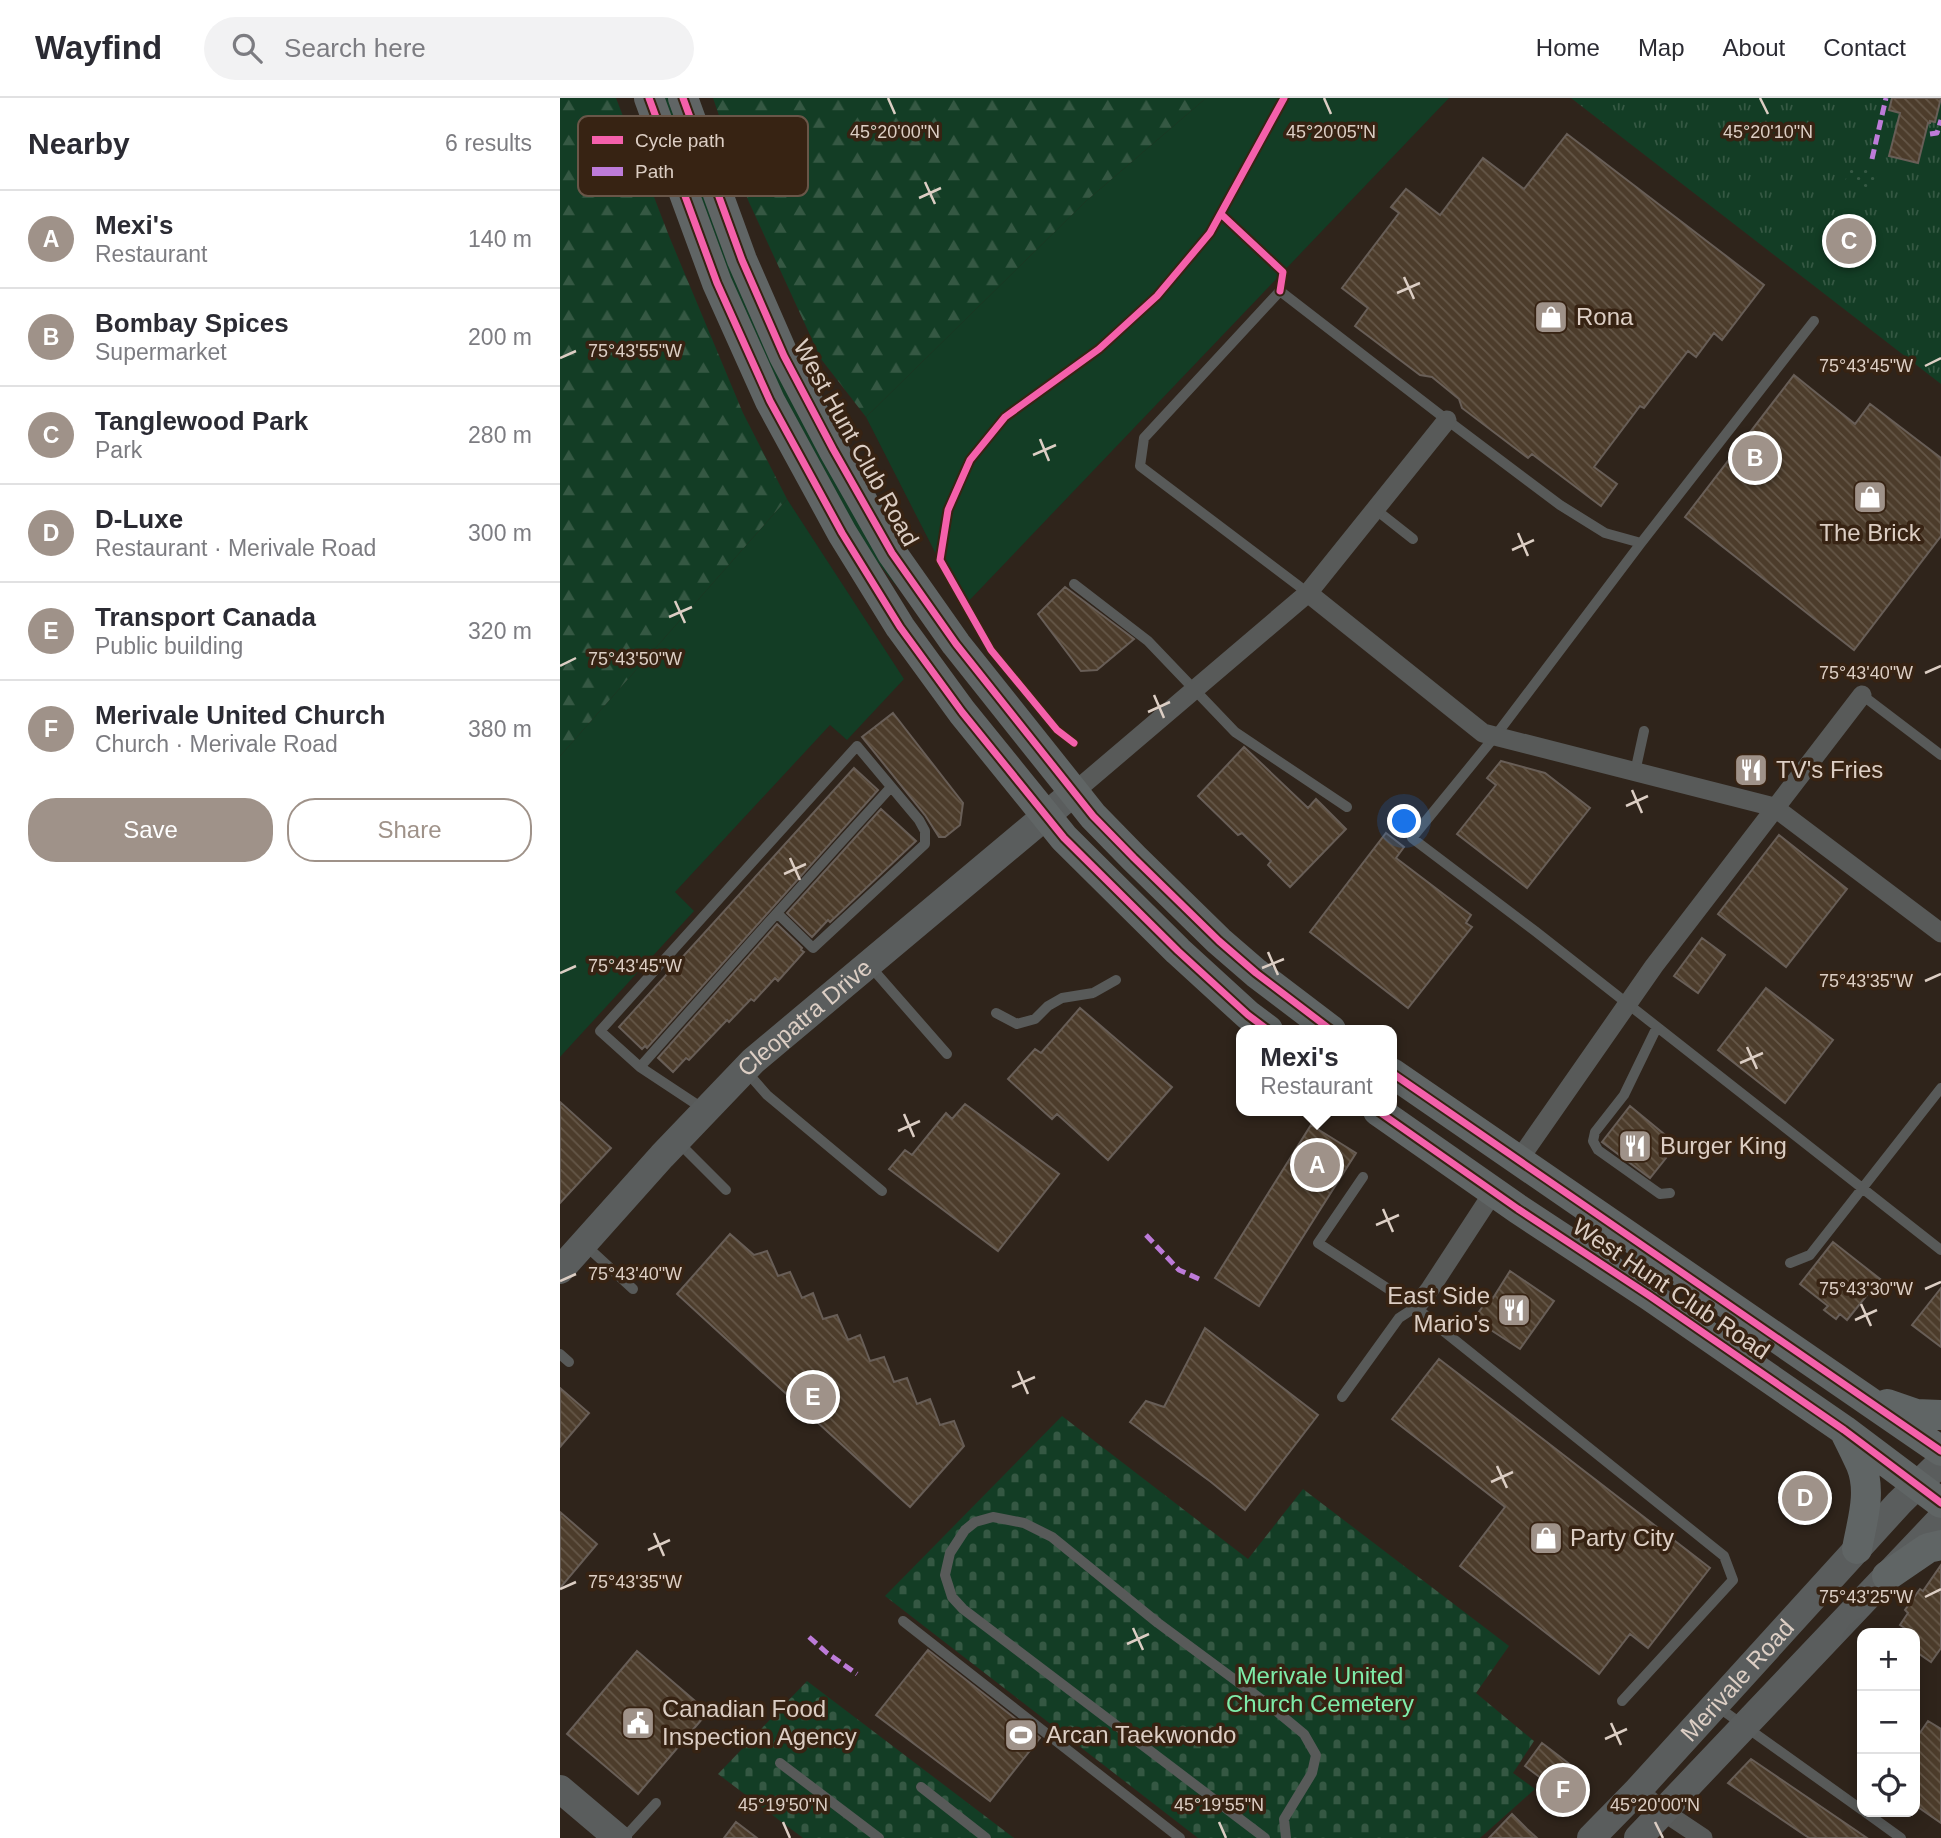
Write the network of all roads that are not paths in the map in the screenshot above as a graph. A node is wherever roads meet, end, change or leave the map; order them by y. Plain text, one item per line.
1 (649, 98) edge
2 (683, 98) edge
3 (656, 116) edge
4 (690, 116) edge
5 (685, 196) edge
6 (719, 196) edge
7 (1814, 321) dead end
8 (1447, 420) junction
9 (1375, 509) junction
10 (1413, 539) dead end
11 (1641, 542) junction
12 (1074, 584) dead end
13 (1308, 593) junction
14 (1195, 690) junction
15 (1862, 695) joint
16 (1644, 731) dead end
17 (1496, 735) junction
18 (1941, 755) edge
19 (1635, 772) junction
20 (891, 787) junction
21 (1073, 793) junction
22 (1347, 807) dead end
23 (1774, 807) junction
24 (1046, 816) junction
25 (777, 913) junction
26 (1941, 933) edge
27 (869, 965) junction
28 (1116, 980) dead end
29 (1627, 1004) junction
30 (996, 1013) dead end
31 (1261, 1025) edge
32 (1324, 1025) edge
33 (1657, 1027) junction
34 (947, 1054) dead end
35 (640, 1067) junction
36 (745, 1070) junction
37 (1397, 1076) edge
38 (1941, 1088) edge
39 (705, 1110) junction
40 (1385, 1116) edge
41 (677, 1141) junction
42 (1518, 1161) junction
43 (1363, 1177) dead end
44 (1862, 1188) junction
45 (726, 1190) dead end
46 (882, 1191) dead end
47 (1494, 1191) junction
48 (1670, 1193) dead end
49 (583, 1244) junction
50 (1939, 1246) edge
51 (1790, 1263) dead end
52 (560, 1270) edge
53 (633, 1289) dead end
54 (1416, 1307) junction
55 (560, 1354) edge
56 (569, 1362) dead end
57 (1857, 1394) junction
58 (1342, 1397) dead end
59 (1941, 1415) edge
60 (1844, 1430) junction
61 (1941, 1451) edge
62 (1941, 1462) edge
63 (1929, 1494) edge
64 (1941, 1519) edge
65 (1941, 1545) edge
66 (1857, 1549) junction
67 (1887, 1576) junction
68 (903, 1621) dead end
69 (1622, 1701) dead end
70 (1715, 1705) junction
71 (1745, 1726) junction
72 (780, 1763) dead end
73 (921, 1787) dead end
74 (560, 1789) edge
75 (1638, 1790) junction
76 (656, 1802) dead end
77 (1857, 1807) edge
78 (1664, 1812) junction
79 (1871, 1817) edge
80 (618, 1838) edge
81 (624, 1838) edge
82 (879, 1838) edge
83 (986, 1838) edge
84 (1180, 1838) edge
85 (1265, 1838) edge
86 (1286, 1838) edge
87 (1591, 1838) edge
88 (1638, 1838) edge
89 (1703, 1838) edge
90 (1901, 1838) edge

1 - 3 main road
2 - 4 main road, West Hunt Club Road
5 - 24 main road
6 - 21 main road, West Hunt Club Road
7 - 11 lane
8 - 9 street
8 - 11 lane
8 - 13 lane
9 - 10 lane
9 - 13 street
11 - 17 lane
12 - 14 lane
13 - 14 street
13 - 17 street
14 - 21 street
14 - 22 lane
15 - 18 lane
15 - 23 street
16 - 19 lane
17 - 19 street
17 - 29 lane
19 - 23 street
20 - 25 lane
20 - 25 lane
20 - 35 lane
21 - 24 main road, Cleopatra Drive
21 - 32 main road, West Hunt Club Road
23 - 26 street
23 - 29 street
24 - 27 main road, Cleopatra Drive
24 - 31 main road
25 - 35 lane
27 - 34 lane
27 - 36 main road, Cleopatra Drive
28 - 30 lane
29 - 33 lane
29 - 42 street
33 - 44 lane
33 - 48 lane
35 - 39 lane
36 - 39 main road, Cleopatra Drive
36 - 46 lane
37 - 42 main road, West Hunt Club Road
38 - 44 lane
39 - 41 main road, Cleopatra Drive
40 - 47 main road, West Hunt Club Road
41 - 45 lane
41 - 49 main road, Cleopatra Drive
42 - 47 main road
42 - 57 main road, West Hunt Club Road
43 - 54 lane
44 - 50 lane
44 - 51 lane
47 - 54 street
47 - 60 main road, West Hunt Club Road
49 - 52 main road, Cleopatra Drive
49 - 53 lane
54 - 58 lane
54 - 69 lane
55 - 56 lane
57 - 59 main road
57 - 61 main road, West Hunt Club Road
60 - 63 main road, West Hunt Club Road
60 - 66 main road
62 - 63 main road, Merivale Road
63 - 66 main road, Merivale Road
64 - 67 main road, Merivale Road
65 - 67 main road
66 - 70 main road, Merivale Road
67 - 71 main road, Merivale Road
68 - 84 lane
70 - 71 lane
70 - 75 main road, Merivale Road
71 - 77 lane
71 - 78 main road, Merivale Road
72 - 82 lane
73 - 83 lane
74 - 80 main road
75 - 78 street
75 - 87 main road, Merivale Road
76 - 81 lane
78 - 88 main road, Merivale Road
78 - 89 street
79 - 90 lane
85 - 86 lane

